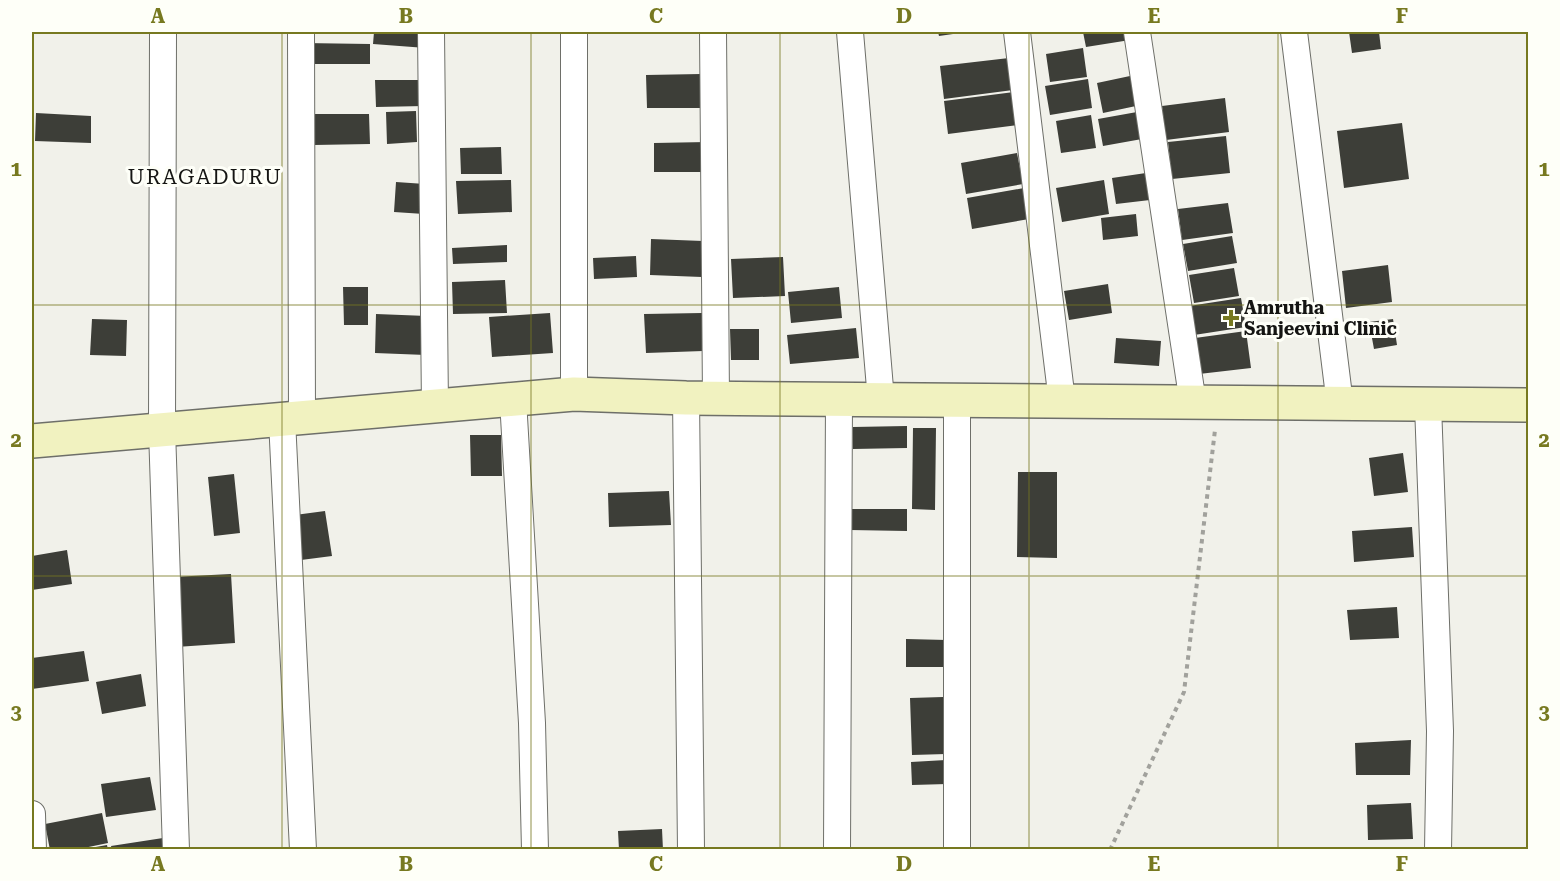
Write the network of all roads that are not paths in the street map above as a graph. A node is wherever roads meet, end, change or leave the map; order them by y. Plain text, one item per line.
1 (163, 32) edge
2 (301, 32) edge
3 (431, 32) edge
4 (574, 32) edge
5 (713, 32) edge
6 (850, 32) edge
7 (1017, 32) edge
8 (1137, 32) edge
9 (1294, 32) edge
10 (574, 394) junction
11 (701, 398) junction
12 (839, 399) junction
13 (513, 400) junction
14 (881, 400) junction
15 (957, 400) junction
16 (1062, 401) junction
17 (1206, 403) junction
18 (1340, 404) junction
19 (1428, 405) junction
20 (1528, 405) edge
21 (435, 407) junction
22 (292, 419) junction
23 (162, 430) junction
24 (32, 441) edge
25 (32, 814) edge
26 (33, 849) edge
27 (176, 849) edge
28 (303, 849) edge
29 (535, 849) edge
30 (691, 849) edge
31 (837, 849) edge
32 (957, 849) edge
33 (1438, 849) edge

1 - 23 street
2 - 22 street
3 - 21 street
4 - 10 street
5 - 11 street
6 - 14 street
7 - 16 street
8 - 17 street
9 - 18 street
10 - 11 main road
10 - 13 main road
11 - 12 main road
11 - 30 street
12 - 14 main road
12 - 31 street
13 - 21 main road
13 - 29 street
14 - 15 main road
15 - 16 main road
15 - 32 street
16 - 17 main road
17 - 18 main road
18 - 19 main road
19 - 20 main road
19 - 33 street
21 - 22 main road
22 - 23 main road
22 - 28 street
23 - 24 main road
23 - 27 street
25 - 26 street

